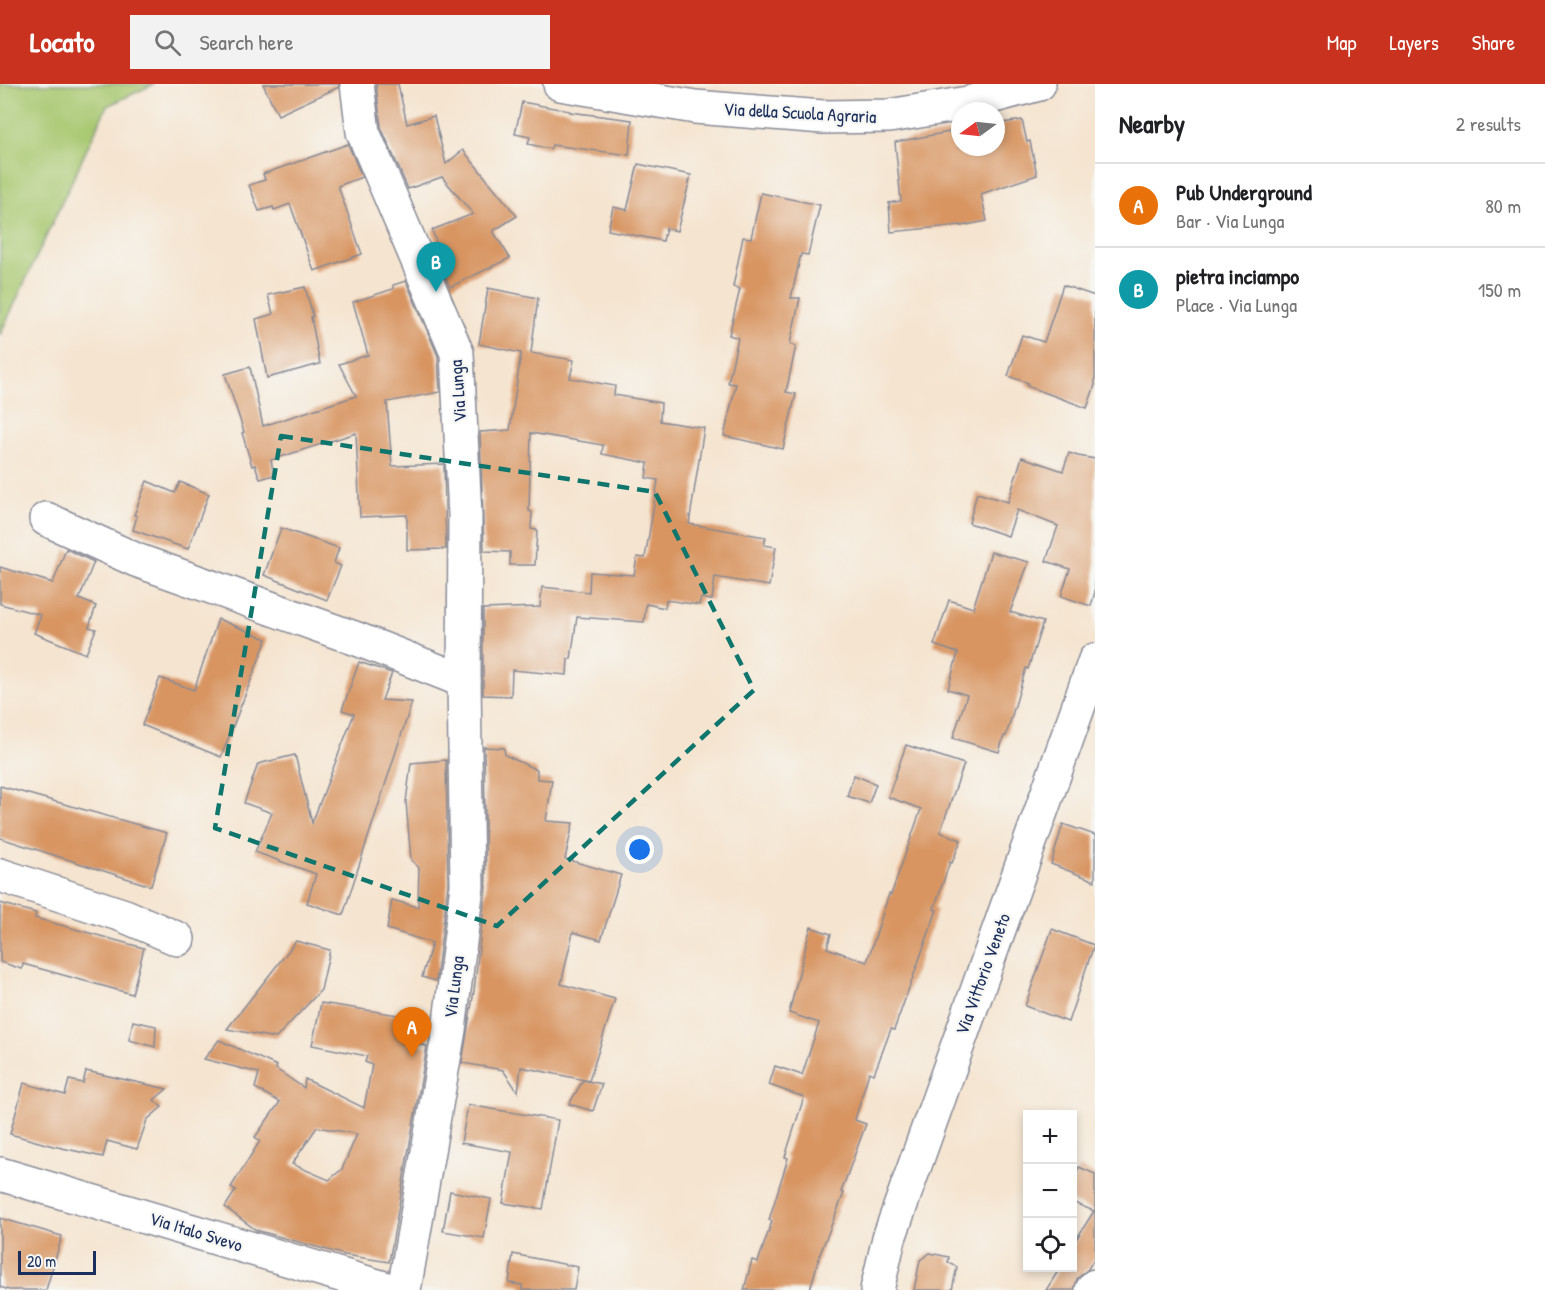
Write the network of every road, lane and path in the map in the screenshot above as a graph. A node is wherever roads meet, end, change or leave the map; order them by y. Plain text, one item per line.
1 (357, 84) edge
2 (560, 84) edge
3 (1039, 84) edge
4 (46, 519) dead end
5 (1095, 660) edge
6 (464, 681) junction
7 (0, 875) edge
8 (178, 939) dead end
9 (0, 1174) edge
10 (1095, 1286) edge
11 (391, 1290) edge
12 (404, 1290) edge
13 (877, 1290) edge
14 (1092, 1290) edge

1 - 6 street, Via Lunga
2 - 3 street, Via della Scuola Agraria
4 - 6 street
5 - 13 street, Via Vittorio Veneto
6 - 12 street, Via Lunga
7 - 8 street
9 - 11 street, Via Italo Svevo
10 - 14 street

